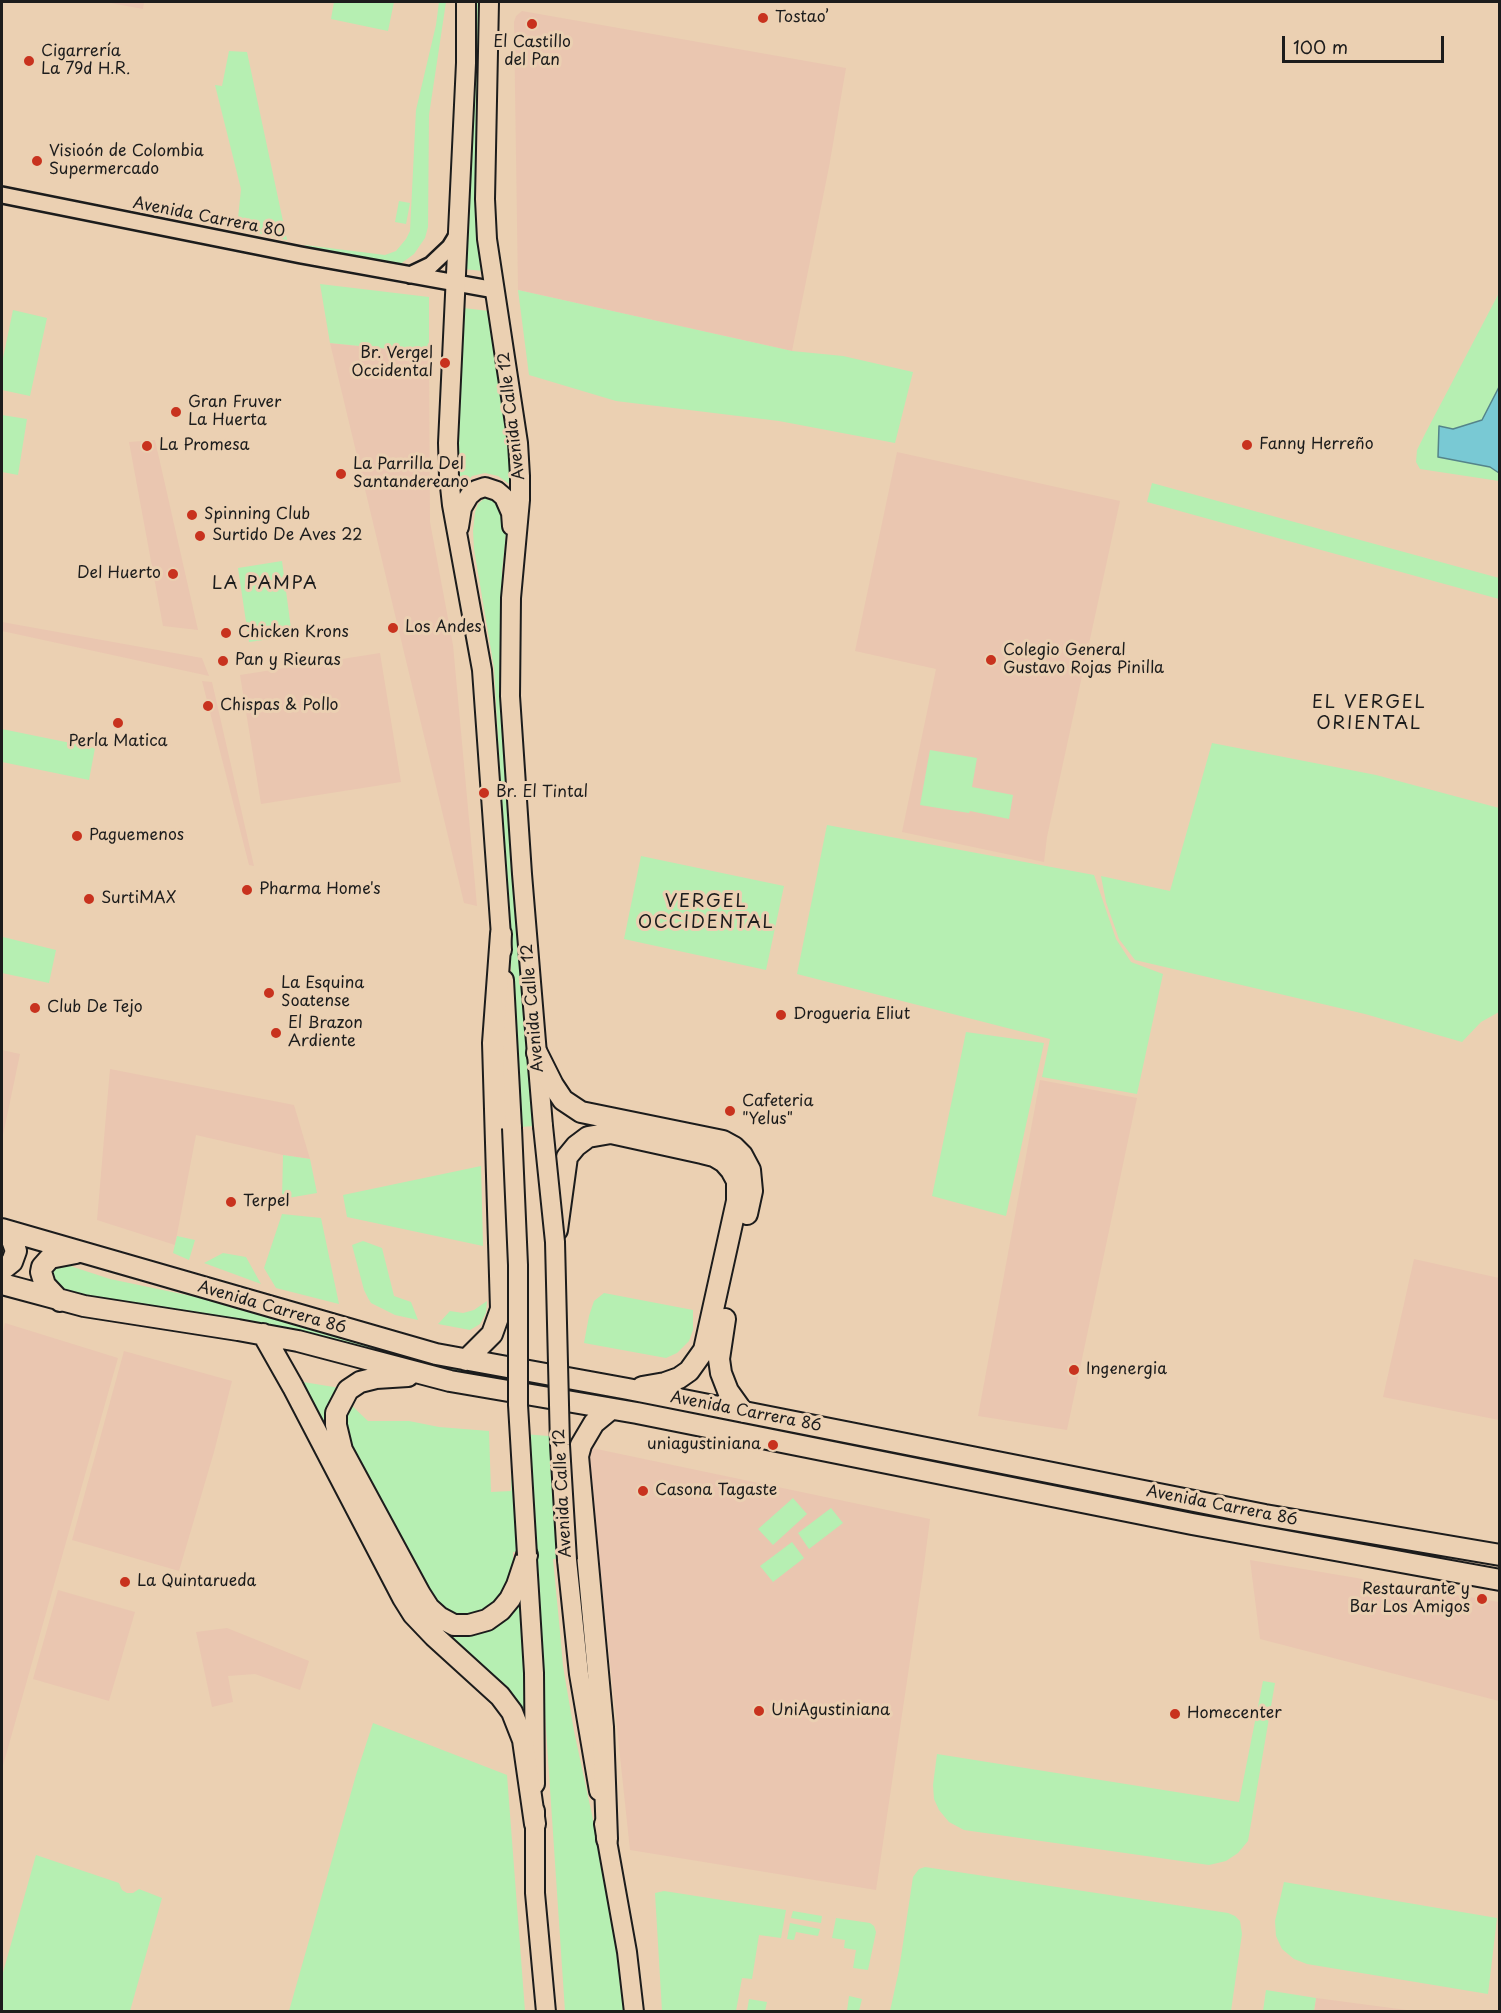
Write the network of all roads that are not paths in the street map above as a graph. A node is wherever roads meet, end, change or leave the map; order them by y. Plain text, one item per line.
1 (466, 2) edge
2 (489, 2) edge
3 (2, 195) edge
4 (458, 234) junction
5 (410, 275) junction
6 (455, 283) junction
7 (495, 290) junction
8 (457, 536) junction
9 (514, 554) junction
10 (501, 934) junction
11 (537, 1053) junction
12 (3, 1229) edge
13 (555, 1242) junction
14 (81, 1252) junction
15 (2, 1270) edge
16 (2, 1284) edge
17 (60, 1301) junction
18 (263, 1334) junction
19 (466, 1360) junction
20 (428, 1377) junction
21 (628, 1389) junction
22 (611, 1409) junction
23 (743, 1412) junction
24 (527, 1555) junction
25 (1500, 1555) edge
26 (1500, 1580) edge
27 (535, 1824) junction
28 (607, 1839) junction
29 (546, 2012) edge
30 (634, 2012) edge

1 - 4 main road, Avenida Calle 12
2 - 7 main road, Avenida Calle 12
3 - 5 street, Avenida Carrera 80
4 - 5 street
4 - 6 main road, Avenida Calle 12
5 - 6 street, Avenida Carrera 80
6 - 7 street, Avenida Carrera 80
6 - 8 main road, Avenida Calle 12
7 - 9 main road, Avenida Calle 12
8 - 9 main road
8 - 10 main road, Avenida Calle 12
9 - 11 main road, Avenida Calle 12
10 - 19 main road
10 - 24 main road, Avenida Calle 12, bridge
11 - 13 main road, Avenida Calle 12, bridge
11 - 23 main road
12 - 14 main road, Avenida Carrera 86
12 - 15 main road
13 - 21 main road
13 - 28 main road, Avenida Calle 12, bridge
14 - 17 main road
14 - 19 main road, Avenida Carrera 86
16 - 17 main road, Avenida Carrera 86
17 - 18 main road, Avenida Carrera 86
18 - 20 main road, Avenida Carrera 86
18 - 27 main road
19 - 21 main road, Avenida Carrera 86
20 - 22 main road, Avenida Carrera 86
20 - 24 main road
21 - 23 main road, Avenida Carrera 86
22 - 26 main road, Avenida Carrera 86
22 - 28 main road
23 - 25 main road, Avenida Carrera 86
24 - 27 main road, Avenida Calle 12
27 - 29 main road, Avenida Calle 12
28 - 30 main road, Avenida Calle 12

